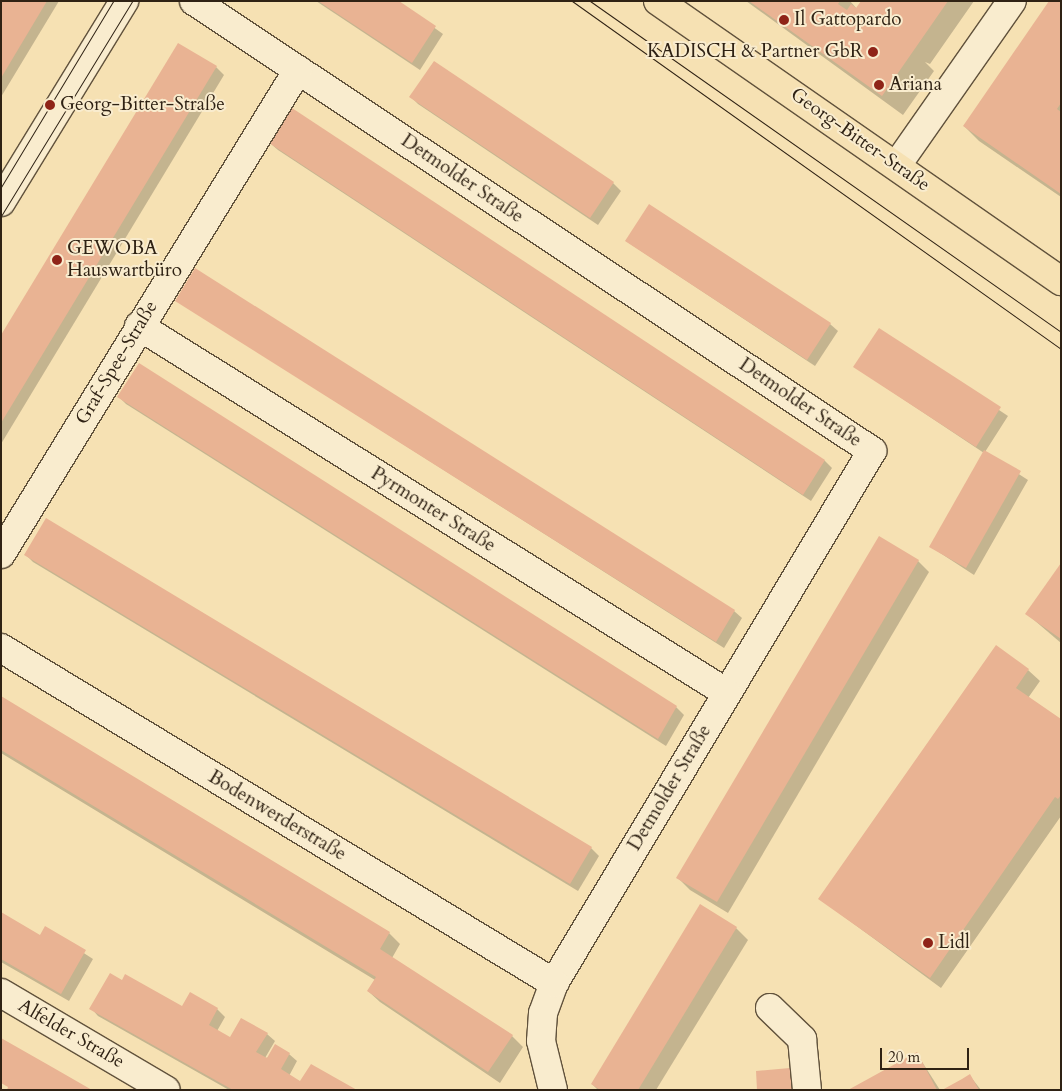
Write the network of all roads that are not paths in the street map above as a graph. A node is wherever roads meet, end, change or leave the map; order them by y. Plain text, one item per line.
1 (124, 1) edge
2 (194, 1) edge
3 (658, 1) edge
4 (1012, 1) edge
5 (298, 70) junction
6 (897, 165) junction
7 (1, 202) edge
8 (1061, 281) edge
9 (139, 326) junction
10 (1, 554) edge
11 (1, 648) edge
12 (727, 693) junction
13 (554, 984) junction
14 (1, 993) edge
15 (770, 1008) dead end
16 (166, 1090) edge
17 (553, 1090) edge
18 (807, 1090) edge

1 - 7 street
2 - 5 street, Detmolder Straße
3 - 6 main road, Georg-Bitter-Straße
4 - 6 street
5 - 9 street, Graf-Spee-Straße
5 - 12 street, Detmolder Straße
6 - 8 main road, Georg-Bitter-Straße
9 - 10 street, Graf-Spee-Straße
9 - 12 street, Pyrmonter Straße
11 - 13 street, Bodenwerderstraße
12 - 13 street, Detmolder Straße
13 - 17 street, Detmolder Straße
14 - 16 street, Alfelder Straße
15 - 18 street

